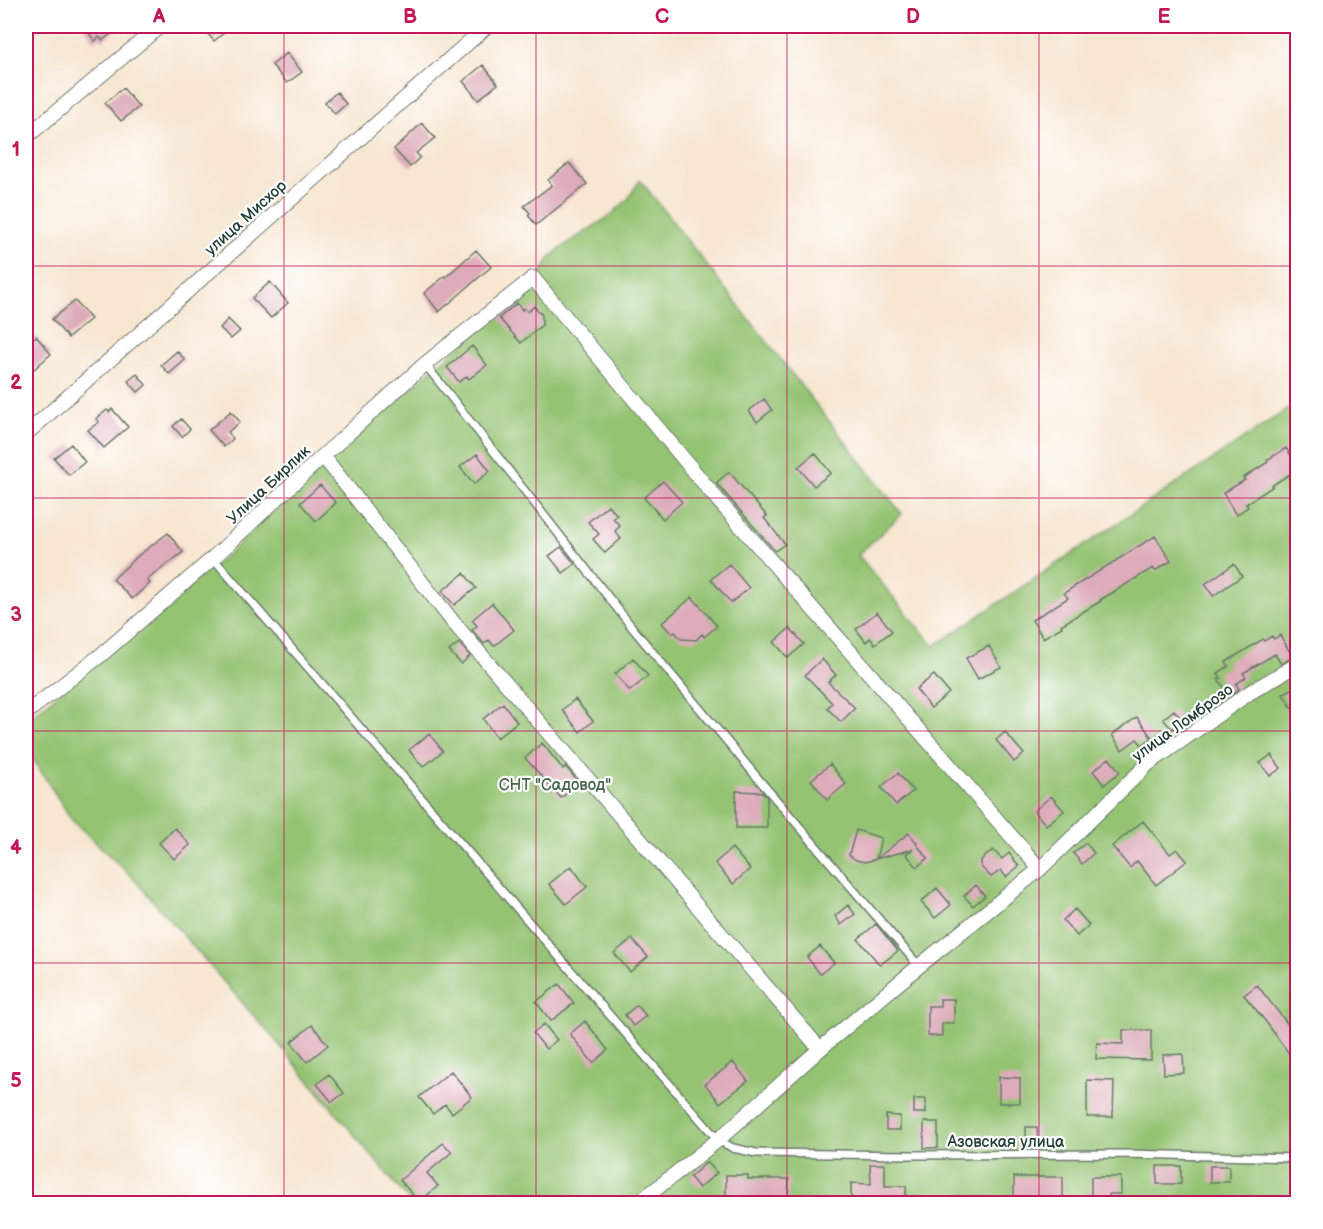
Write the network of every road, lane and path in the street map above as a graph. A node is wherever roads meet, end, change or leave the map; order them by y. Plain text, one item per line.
1 (160, 26) edge
2 (487, 26) edge
3 (26, 137) edge
4 (425, 364) junction
5 (26, 434) edge
6 (323, 456) junction
7 (213, 558) junction
8 (1298, 664) edge
9 (26, 713) edge
10 (1040, 869) junction
11 (919, 966) junction
12 (820, 1049) junction
13 (718, 1140) junction
14 (1298, 1158) edge
15 (637, 1203) edge

1 - 3 street
2 - 5 street, улица Мисхор
4 - 6 street, Улица Бирлик
4 - 10 street, Улица Бирлик
4 - 11 lane
6 - 7 street, Улица Бирлик
6 - 12 street
7 - 9 street, Улица Бирлик
7 - 13 lane
8 - 10 street, улица Ломброзо
10 - 11 street, улица Ломброзо
11 - 12 street, улица Ломброзо
12 - 13 street, улица Ломброзо
13 - 14 lane, Азовская улица
13 - 15 street, улица Ломброзо

